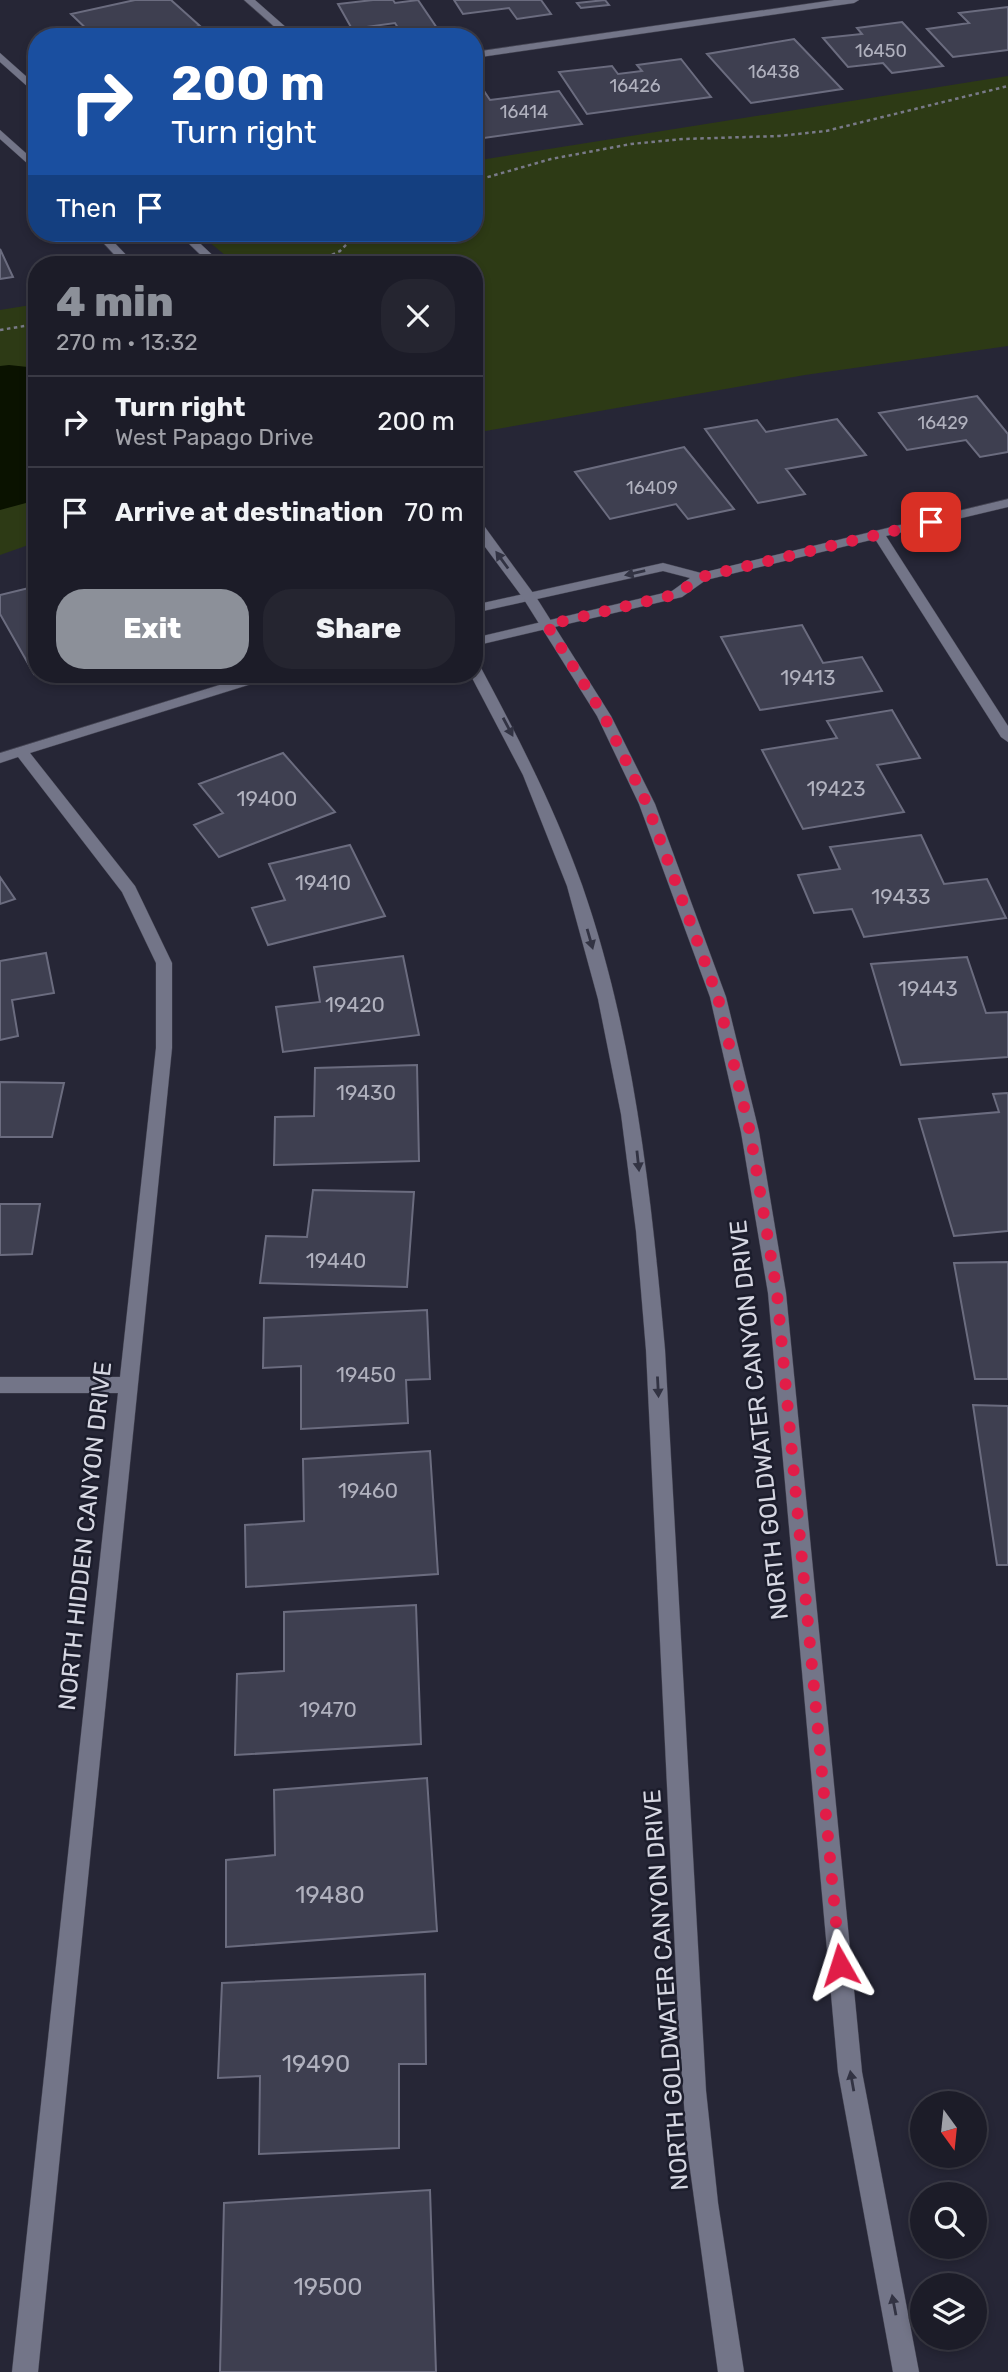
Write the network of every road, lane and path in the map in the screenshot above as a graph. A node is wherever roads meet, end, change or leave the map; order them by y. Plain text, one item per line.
1 (249, 0) edge
2 (854, 0) edge
3 (282, 28) edge
4 (483, 54) edge
5 (0, 56) edge
6 (28, 83) edge
7 (1008, 86) edge
8 (0, 133) edge
9 (28, 160) edge
10 (483, 179) edge
11 (108, 242) edge
12 (193, 242) edge
13 (349, 242) edge
14 (121, 256) edge
15 (207, 256) edge
16 (330, 256) edge
17 (28, 325) edge
18 (0, 330) edge
19 (1008, 503) edge
20 (483, 534) edge
21 (879, 535) junction
22 (701, 577) junction
23 (529, 597) junction
24 (483, 606) edge
25 (547, 625) junction
26 (483, 640) edge
27 (240, 683) edge
28 (483, 683) edge
29 (1008, 737) edge
30 (20, 750) junction
31 (0, 758) edge
32 (0, 1385) edge
33 (128, 1385) junction
34 (24, 2372) edge
35 (731, 2372) edge
36 (906, 2372) edge

1 - 3 street
2 - 4 street
5 - 6 street
7 - 10 path
8 - 9 street
11 - 14 street
12 - 15 street
13 - 16 path
17 - 18 path
19 - 21 street
23 -> 20 street, NORTH GOLDWATER CANYON DRIVE
21 - 22 street
21 - 29 street
22 -> 23 street
22 - 25 street
23 - 24 street
23 - 25 street, NORTH GOLDWATER CANYON DRIVE
25 - 26 street
36 -> 25 street, NORTH GOLDWATER CANYON DRIVE
27 - 30 street
28 -> 35 street, NORTH GOLDWATER CANYON DRIVE
30 - 31 street
30 - 33 street, NORTH HIDDEN CANYON DRIVE
32 - 33 street
33 - 34 street, NORTH HIDDEN CANYON DRIVE

